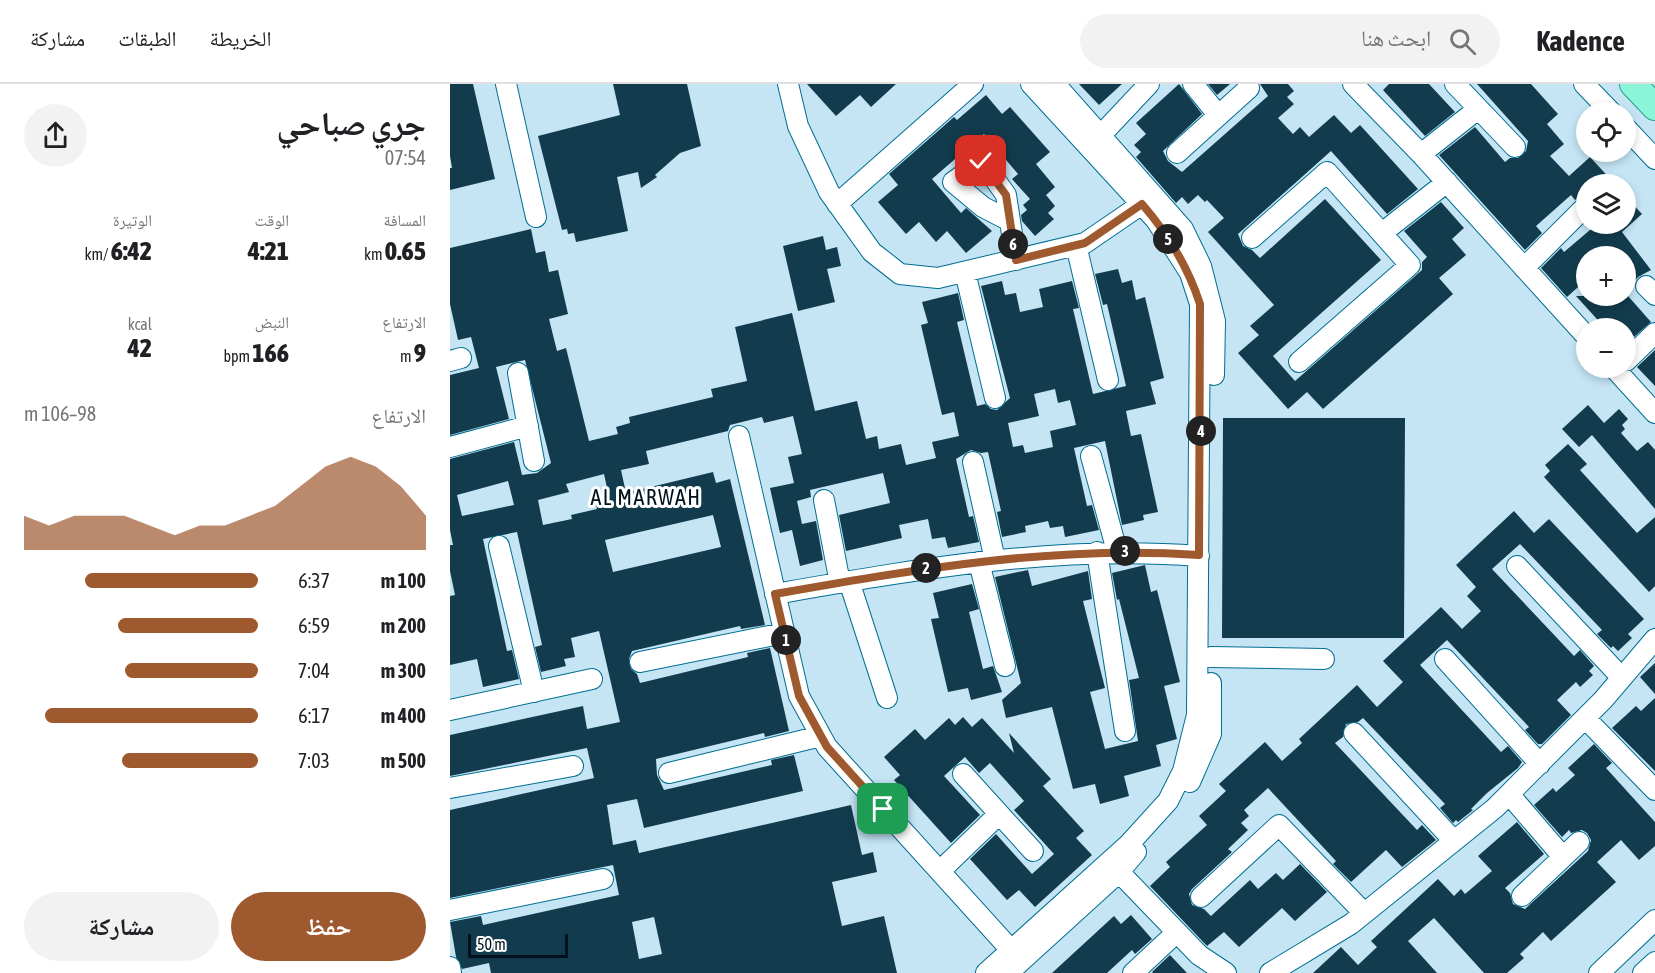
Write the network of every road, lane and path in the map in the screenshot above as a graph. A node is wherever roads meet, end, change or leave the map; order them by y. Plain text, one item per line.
1 (506, 84) edge
2 (788, 84) edge
3 (973, 84) edge
4 (1031, 84) edge
5 (1055, 84) edge
6 (1149, 84) edge
7 (1193, 84) edge
8 (1353, 84) edge
9 (1455, 84) edge
10 (1584, 84) edge
11 (1633, 84) edge
12 (1249, 88) dead end
13 (1601, 102) edge
14 (1655, 107) edge
15 (1478, 109) junction
16 (1218, 116) junction
17 (1101, 135) junction
18 (1636, 139) edge
19 (1515, 147) dead end
20 (1178, 153) dead end
21 (1421, 154) junction
22 (1655, 159) edge
23 (1447, 182) junction
24 (837, 204) junction
25 (1142, 204) junction
26 (1576, 216) edge
27 (536, 217) dead end
28 (1010, 221) dead end
29 (1382, 233) junction
30 (1252, 238) dead end
31 (1076, 245) junction
32 (1016, 260) junction
33 (1524, 268) junction
34 (965, 272) junction
35 (1576, 325) edge
36 (1655, 333) edge
37 (1636, 350) edge
38 (1299, 362) dead end
39 (518, 373) dead end
40 (1628, 378) edge
41 (1108, 380) dead end
42 (995, 398) dead end
43 (1655, 412) edge
44 (528, 426) junction
45 (738, 436) dead end
46 (450, 447) edge
47 (1091, 456) dead end
48 (534, 461) dead end
49 (973, 462) dead end
50 (824, 500) dead end
51 (499, 546) dead end
52 (1116, 551) junction
53 (1097, 552) junction
54 (1199, 555) junction
55 (987, 561) junction
56 (1517, 566) dead end
57 (844, 582) junction
58 (775, 594) junction
59 (784, 633) junction
60 (1655, 639) edge
61 (1211, 657) junction
62 (1324, 659) dead end
63 (1445, 660) dead end
64 (640, 662) dead end
65 (1005, 666) dead end
66 (1622, 678) junction
67 (592, 679) dead end
68 (534, 692) junction
69 (887, 698) dead end
70 (450, 710) edge
71 (1585, 718) junction
72 (1125, 731) dead end
73 (1354, 734) dead end
74 (821, 736) junction
75 (1540, 764) junction
76 (573, 766) dead end
77 (669, 773) dead end
78 (963, 774) dead end
79 (450, 788) edge
80 (1655, 790) edge
81 (1509, 794) junction
82 (999, 814) junction
83 (1454, 841) junction
84 (1579, 842) dead end
85 (1033, 851) dead end
86 (1563, 857) junction
87 (940, 871) junction
88 (1119, 872) junction
89 (603, 879) dead end
90 (1522, 896) dead end
91 (1202, 897) dead end
92 (450, 910) edge
93 (1364, 914) junction
94 (1655, 920) edge
95 (1176, 933) junction
96 (1011, 950) junction
97 (1655, 962) edge
98 (450, 967) edge
99 (452, 973) edge
100 (986, 973) edge
101 (1008, 973) edge
102 (1133, 973) edge
103 (1226, 973) edge
104 (1270, 973) edge
105 (1599, 973) edge
106 (1643, 973) edge

1 - 27 street
2 - 24 street
3 - 24 street
4 - 25 street
5 - 17 street
6 - 17 street
7 - 16 street
8 - 21 street
9 - 15 street
10 - 13 street
11 - 14 main road
12 - 16 street
15 - 19 street
15 - 21 street
16 - 20 street
17 - 61 street
18 - 22 street
21 - 23 street
23 - 29 street
23 - 33 street
24 - 34 street
25 - 31 street
25 - 54 street
26 - 33 street
28 - 32 street
29 - 30 street
29 - 38 street
31 - 32 street
31 - 41 street
32 - 34 street
33 - 35 street
34 - 42 street
36 - 37 street
39 - 44 street
40 - 43 street
44 - 46 street
44 - 48 street
45 - 58 street
47 - 52 street
49 - 55 street
50 - 57 street
51 - 68 street
52 - 53 street
52 - 54 street
53 - 55 street
53 - 72 street
54 - 96 street
55 - 57 street
55 - 65 street
56 - 66 street
57 - 58 street
57 - 69 street
58 - 59 street
59 - 64 street
59 - 74 street
60 - 66 street
61 - 62 street
61 - 88 street
63 - 75 street
66 - 71 street
67 - 68 street
68 - 70 street
71 - 75 street
71 - 80 street
73 - 83 street
74 - 77 street
74 - 87 street
75 - 81 street
76 - 79 street
78 - 82 street
81 - 83 street
81 - 86 street
82 - 85 street
82 - 87 street
83 - 93 street
84 - 86 street
86 - 90 street
87 - 96 street
88 - 95 street
88 - 101 street
89 - 92 street
91 - 93 street
93 - 104 street
94 - 105 street
95 - 102 street
95 - 103 street
96 - 100 street
97 - 106 street
98 - 99 street

